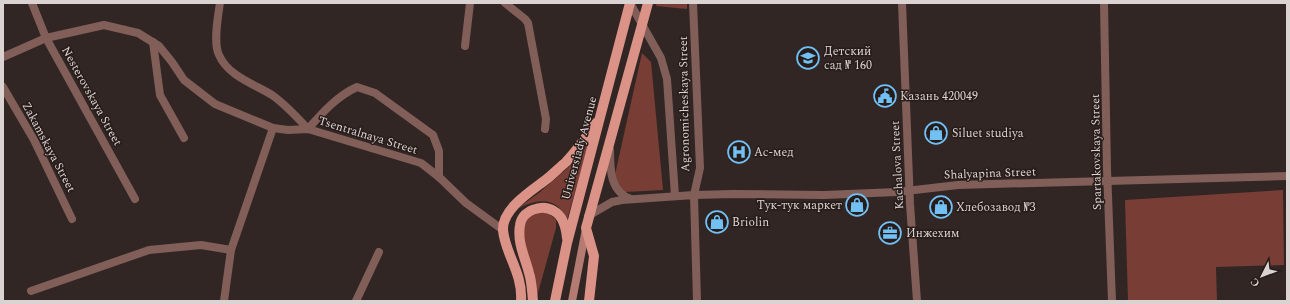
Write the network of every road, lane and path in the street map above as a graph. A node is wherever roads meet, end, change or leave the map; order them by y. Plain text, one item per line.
1 (32, 3) edge
2 (220, 3) edge
3 (470, 3) edge
4 (505, 3) edge
5 (630, 3) edge
6 (648, 3) edge
7 (693, 3) edge
8 (902, 3) edge
9 (1104, 3) edge
10 (46, 38) junction
11 (152, 42) junction
12 (465, 46) dead end
13 (3, 57) edge
14 (3, 87) edge
15 (600, 119) junction
16 (273, 128) junction
17 (308, 129) junction
18 (545, 129) dead end
19 (184, 138) dead end
20 (610, 142) junction
21 (1287, 176) edge
22 (439, 177) junction
23 (1108, 181) junction
24 (910, 190) junction
25 (694, 195) junction
26 (675, 196) junction
27 (135, 199) dead end
28 (632, 199) junction
29 (588, 216) junction
30 (72, 219) dead end
31 (586, 228) junction
32 (503, 230) junction
33 (567, 243) junction
34 (232, 250) junction
35 (379, 252) dead end
36 (31, 291) dead end
37 (224, 301) edge
38 (356, 301) edge
39 (521, 301) edge
40 (533, 301) edge
41 (555, 301) edge
42 (572, 301) edge
43 (589, 301) edge
44 (697, 301) edge
45 (917, 301) edge
46 (1112, 301) edge

1 - 10 street, Nesterovskaya Street
2 - 17 street
3 - 12 street
4 - 18 street
5 - 15 main road, Universiady Avenue
5 - 26 street
6 - 20 main road
7 - 25 street, Agronomicheskaya Street
8 - 24 street, Kachalova Street
9 - 23 street, Spartakovskaya Street
10 - 11 street, Tsentralnaya Street
10 - 13 street, Tsentralnaya Street
10 - 27 street, Nesterovskaya Street
11 - 16 street, Tsentralnaya Street
11 - 19 street
14 - 30 street, Zakamskaya Street
15 - 32 main road
15 - 33 main road, Universiady Avenue
16 - 17 street, Tsentralnaya Street
16 - 34 street
17 - 22 street, Tsentralnaya Street
17 - 22 street
20 - 28 street
20 - 29 main road
21 - 23 street, Shalyapina Street
22 - 32 street, Tsentralnaya Street
23 - 24 street, Shalyapina Street
23 - 46 street, Spartakovskaya Street
24 - 25 street, Shalyapina Street
24 - 45 street, Kachalova Street
25 - 26 street, Shalyapina Street
25 - 44 street, Agronomicheskaya Street
26 - 28 street, Shalyapina Street
28 - 29 street, Shalyapina Street
29 - 31 main road
31 - 42 main road
31 - 43 main road
32 - 39 main road
33 - 40 main road
33 - 41 main road, Universiady Avenue
34 - 36 street
34 - 37 street
35 - 38 street

